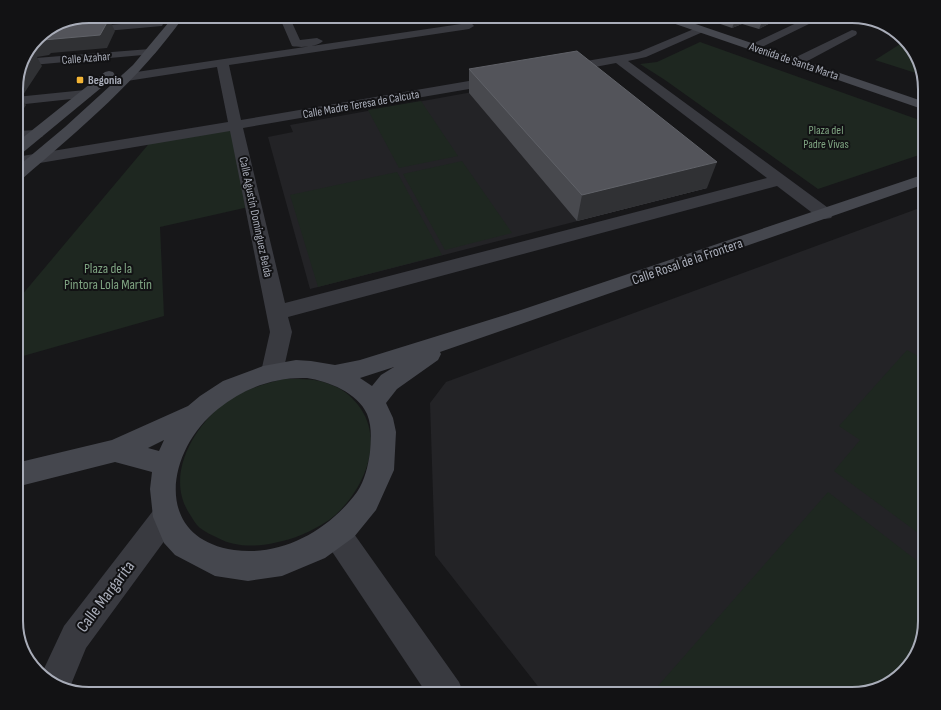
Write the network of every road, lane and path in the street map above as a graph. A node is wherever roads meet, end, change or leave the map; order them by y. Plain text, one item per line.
1 (137, 23) edge
2 (159, 23) edge
3 (173, 23) edge
4 (287, 23) edge
5 (444, 23) edge
6 (463, 23) edge
7 (683, 23) edge
8 (804, 23) edge
9 (701, 29) junction
10 (74, 31) edge
11 (852, 33) dead end
12 (754, 47) junction
13 (150, 52) junction
14 (134, 54) junction
15 (618, 59) junction
16 (29, 62) edge
17 (796, 62) junction
18 (222, 63) junction
19 (551, 71) edge
20 (127, 77) junction
21 (512, 78) edge
22 (86, 94) junction
23 (23, 100) edge
24 (918, 104) edge
25 (236, 126) junction
26 (37, 134) junction
27 (23, 135) edge
28 (23, 145) edge
29 (35, 160) junction
30 (23, 161) edge
31 (23, 170) edge
32 (780, 180) junction
33 (918, 181) edge
34 (825, 214) junction
35 (277, 313) junction
36 (448, 342) junction
37 (272, 372) junction
38 (336, 375) junction
39 (373, 402) junction
40 (198, 412) junction
41 (115, 451) junction
42 (166, 464) junction
43 (23, 473) edge
44 (166, 516) junction
45 (337, 534) junction
46 (57, 678) edge
47 (442, 687) edge

1 - 10 street
2 - 14 street
3 - 13 street
4 - 5 street
6 - 18 street
7 - 9 street, Avenida de Santa Marta
8 - 12 street
9 - 12 street, Avenida de Santa Marta
9 - 15 street
11 - 17 street
12 - 17 street, Avenida de Santa Marta
13 - 14 street, Calle Azahar
13 - 20 street
14 - 16 street, Calle Azahar
14 - 22 street
15 - 19 street
15 - 32 street
17 - 24 street, Avenida de Santa Marta
18 - 20 street
18 - 25 street, Calle Agustín Domínguez Belda
20 - 29 street
21 - 25 street, Calle Madre Teresa de Calcuta
22 - 23 street
22 - 26 street
25 - 29 street, Calle Madre Teresa de Calcuta
25 - 35 street, Calle Agustín Domínguez Belda
26 - 27 street
26 - 28 street
29 - 30 street, Calle Madre Teresa de Calcuta
29 - 31 street
32 - 34 street
32 - 35 street
33 - 34 street, Calle Rosal de la Frontera
34 - 36 street, Calle Rosal de la Frontera
35 - 37 street, Calle Agustín Domínguez Belda
36 - 38 street, Calle Rosal de la Frontera
36 - 39 street, Calle Rosal de la Frontera
37 - 38 street
37 - 40 street
38 - 39 street
39 - 45 street
40 - 41 street
40 - 42 street
41 - 42 street
41 - 43 street
42 - 44 street
44 - 45 street
44 - 46 street, Calle Margarita
45 - 47 street

